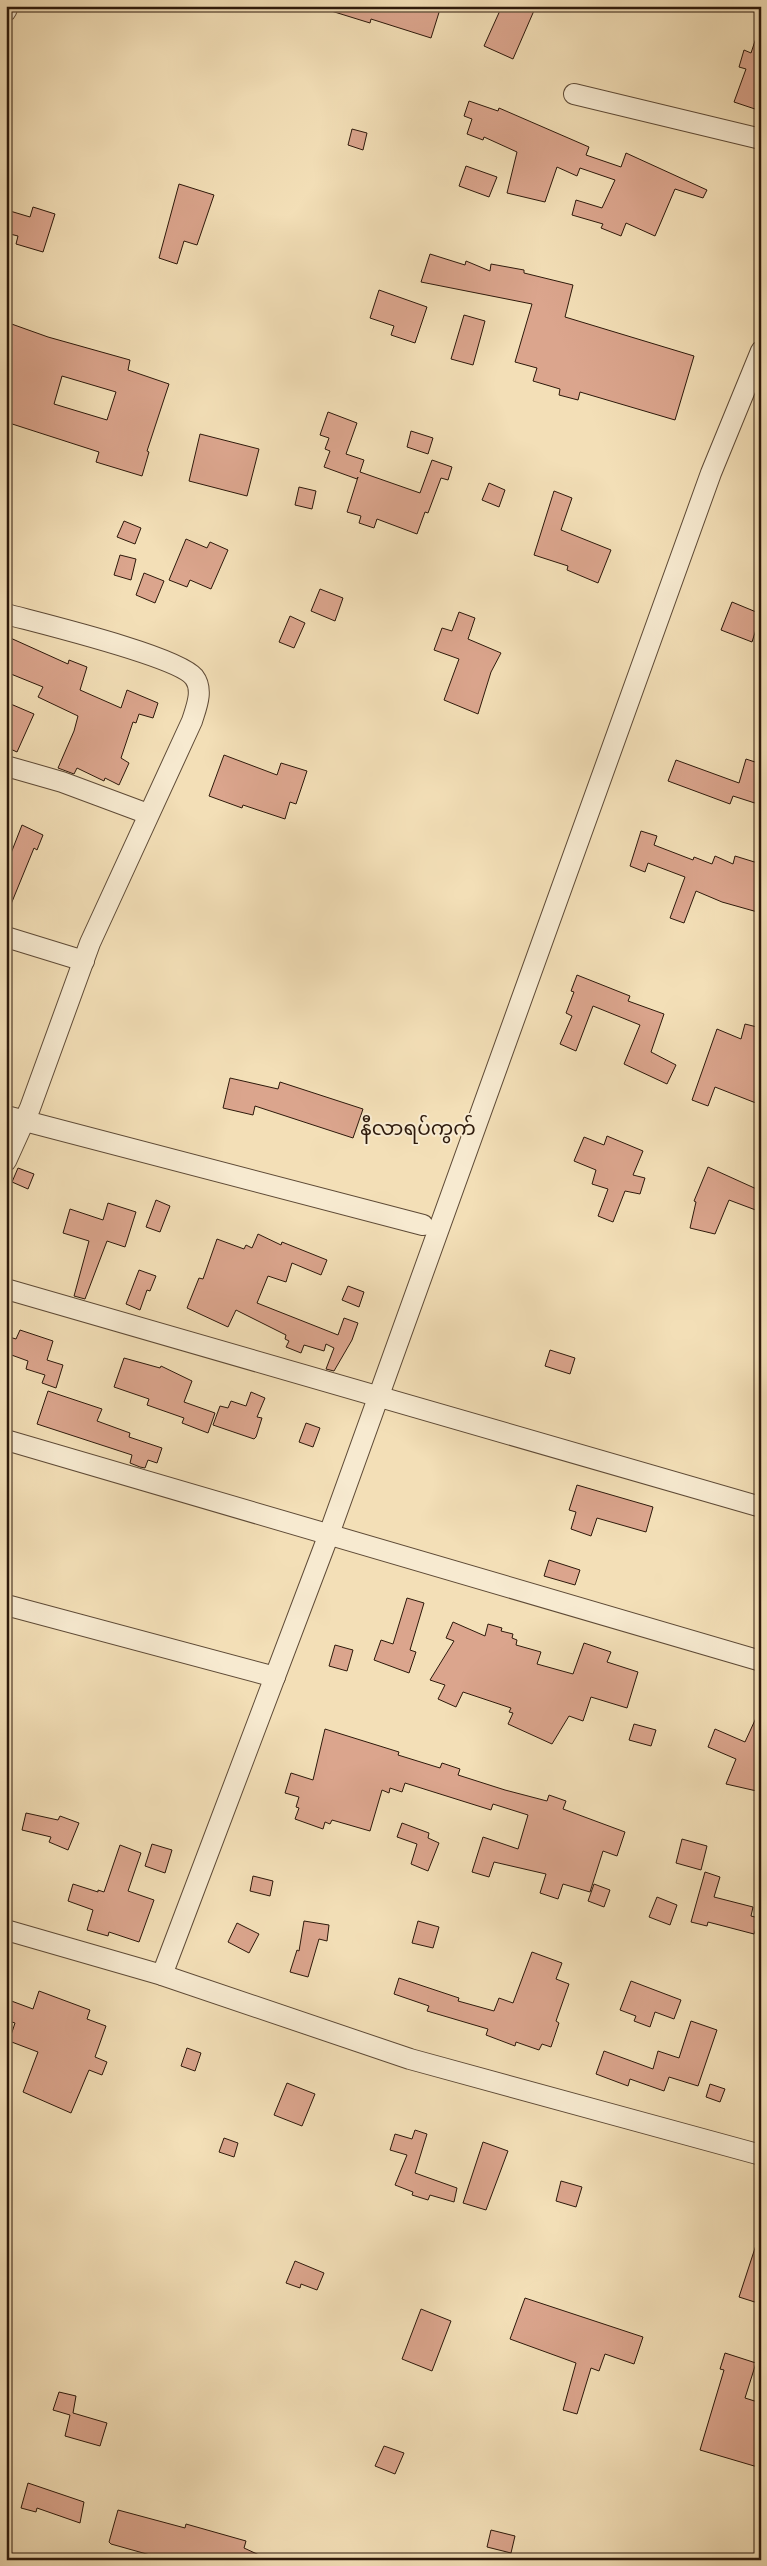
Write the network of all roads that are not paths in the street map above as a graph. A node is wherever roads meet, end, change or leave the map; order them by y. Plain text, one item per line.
1 (8, 6) edge
2 (6, 11) edge
3 (574, 94) dead end
4 (761, 139) edge
5 (761, 351) edge
6 (6, 614) edge
7 (6, 766) edge
8 (148, 814) junction
9 (6, 937) edge
10 (84, 961) junction
11 (15, 1119) edge
12 (6, 1161) edge
13 (423, 1225) dead end
14 (6, 1289) edge
15 (379, 1397) junction
16 (6, 1440) edge
17 (761, 1508) edge
18 (329, 1534) junction
19 (6, 1605) edge
20 (761, 1661) edge
21 (275, 1678) junction
22 (6, 1930) edge
23 (162, 1975) junction
24 (761, 2154) edge

1 - 2 street
3 - 4 street
5 - 15 street
6 - 8 street
7 - 8 street
8 - 10 street
9 - 10 street
10 - 11 street
11 - 12 street
11 - 13 street
14 - 15 street
15 - 17 street
15 - 18 street
16 - 18 street
18 - 20 street
18 - 21 street
19 - 21 street
21 - 23 street
22 - 23 street
23 - 24 street

